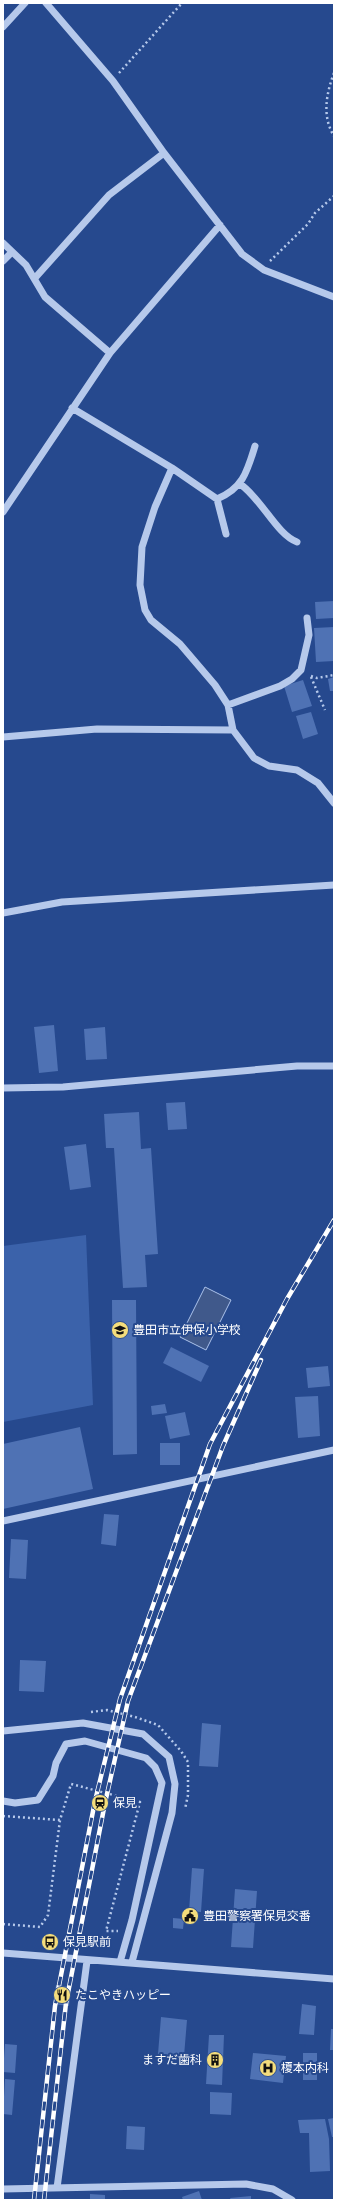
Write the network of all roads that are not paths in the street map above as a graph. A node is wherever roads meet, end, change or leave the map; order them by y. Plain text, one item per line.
1 (25, 3) edge
2 (46, 3) edge
3 (3, 26) edge
4 (164, 153) junction
5 (220, 225) junction
6 (3, 243) edge
7 (12, 252) junction
8 (3, 261) edge
9 (35, 278) junction
10 (334, 297) edge
11 (110, 353) junction
12 (72, 408) junction
13 (255, 446) dead end
14 (172, 468) junction
15 (240, 484) junction
16 (217, 499) junction
17 (3, 512) edge
18 (226, 534) dead end
19 (297, 542) dead end
20 (306, 618) dead end
21 (228, 705) junction
22 (233, 730) junction
23 (3, 737) edge
24 (334, 802) edge
25 (334, 885) edge
26 (3, 913) edge
27 (334, 1066) edge
28 (3, 1088) edge
29 (334, 1450) edge
30 (3, 1521) edge
31 (3, 1731) edge
32 (3, 1801) edge
33 (3, 1953) edge
34 (87, 1961) junction
35 (120, 1962) junction
36 (132, 1962) junction
37 (334, 1979) edge
38 (57, 2188) junction
39 (3, 2189) edge
40 (292, 2200) edge

1 - 3 street
2 - 4 street
4 - 5 street
4 - 9 street
5 - 10 street
5 - 11 street
6 - 7 street
7 - 8 street
7 - 9 street
9 - 11 street
11 - 12 street
12 - 14 street
12 - 17 street
13 - 15 street
14 - 16 street
14 - 21 street
15 - 16 street
15 - 19 street
16 - 18 street
20 - 21 street
21 - 22 street
22 - 23 street
22 - 24 street
25 - 26 street
27 - 28 street
29 - 30 street
31 - 36 street
32 - 35 street
33 - 34 street
34 - 35 street
34 - 38 street
35 - 36 street
36 - 37 street
38 - 39 street
38 - 40 street

